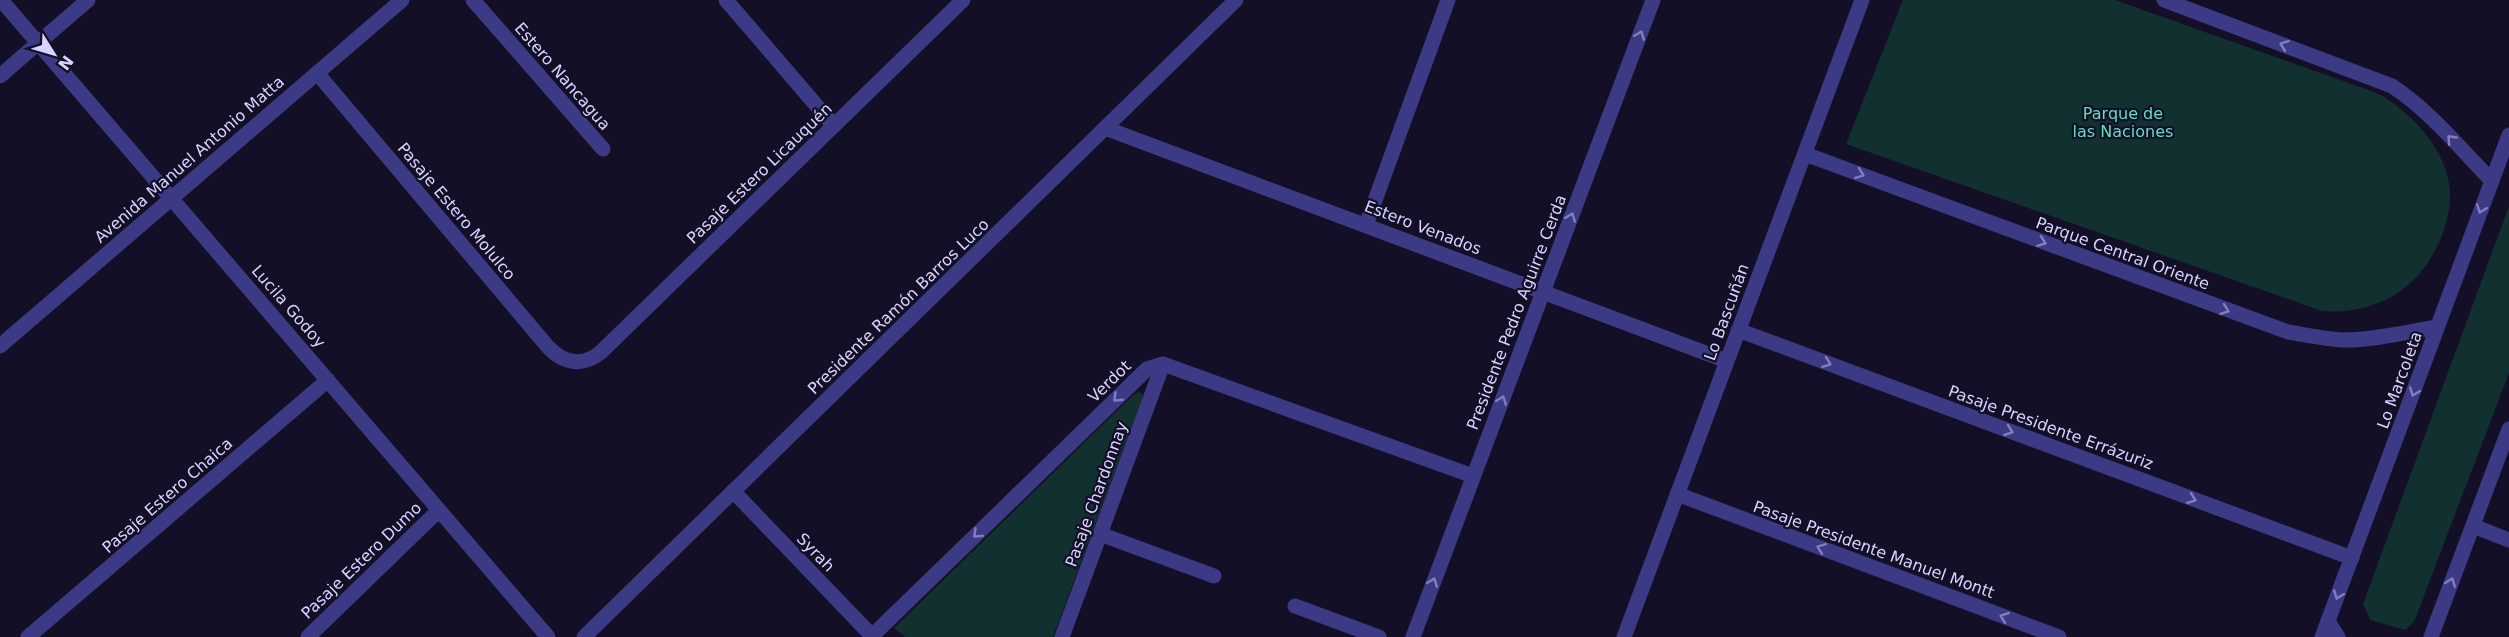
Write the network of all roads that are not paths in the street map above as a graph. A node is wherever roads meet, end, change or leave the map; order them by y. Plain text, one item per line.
1 (1, 0) edge
2 (88, 0) edge
3 (402, 0) edge
4 (473, 0) edge
5 (726, 0) edge
6 (963, 0) edge
7 (1236, 0) edge
8 (1449, 0) edge
9 (1653, 0) edge
10 (1862, 0) edge
11 (2164, 0) edge
12 (38, 43) junction
13 (317, 73) junction
14 (0, 76) edge
15 (834, 126) junction
16 (1105, 128) junction
17 (2509, 135) edge
18 (603, 149) dead end
19 (1805, 154) junction
20 (2492, 181) junction
21 (172, 198) junction
22 (1366, 225) junction
23 (1543, 291) junction
24 (2437, 327) junction
25 (1738, 330) junction
26 (0, 346) edge
27 (1727, 361) junction
28 (575, 362) joint
29 (1163, 364) junction
30 (328, 380) junction
31 (2509, 429) edge
32 (1473, 476) junction
33 (733, 491) junction
34 (1677, 494) junction
35 (439, 510) junction
36 (2473, 526) junction
37 (1100, 534) junction
38 (2509, 540) edge
39 (2352, 558) junction
40 (1214, 576) dead end
41 (1295, 606) dead end
42 (2328, 621) junction
43 (28, 637) edge
44 (308, 637) edge
45 (548, 637) edge
46 (584, 637) edge
47 (873, 637) edge
48 (1062, 637) edge
49 (1379, 637) edge
50 (1413, 637) edge
51 (1624, 637) edge
52 (2059, 637) edge
53 (2322, 637) edge
54 (2338, 637) edge
55 (2431, 637) edge

1 - 12 street, Lucila Godoy
2 - 12 street
3 - 13 street, Avenida Manuel Antonio Matta
4 - 18 street, Estero Nancagua
5 - 15 street
6 - 15 street, Pasaje Estero Licauquén
7 - 16 street, Presidente Ramón Barros Luco
8 - 22 street
23 -> 9 street, Presidente Pedro Aguirre Cerda
10 - 19 street, Lo Bascuñán
20 -> 11 street
12 - 14 street
12 - 21 street, Lucila Godoy
13 - 21 street, Avenida Manuel Antonio Matta
13 - 28 street, Pasaje Estero Molulco
15 - 28 street, Pasaje Estero Licauquén
16 - 22 street, Estero Venados
16 - 33 street, Presidente Ramón Barros Luco
17 - 20 street, Lo Marcoleta
19 -> 24 street, Parque Central Oriente
19 - 25 street, Lo Bascuñán
20 -> 24 street, Lo Marcoleta
21 - 26 street, Avenida Manuel Antonio Matta
21 - 30 street, Lucila Godoy
22 - 23 street, Estero Venados
23 - 27 street, Estero Venados
32 -> 23 street, Presidente Pedro Aguirre Cerda
24 -> 39 street, Lo Marcoleta
25 - 27 street, Lo Bascuñán
25 -> 39 street, Pasaje Presidente Errázuriz
27 - 34 street, Lo Bascuñán
29 - 32 street
29 - 37 street, Pasaje Chardonnay
29 -> 47 street, Verdot
30 - 35 street, Lucila Godoy
30 - 43 street, Pasaje Estero Chaica
31 - 36 street
50 -> 32 street, Presidente Pedro Aguirre Cerda
33 - 46 street, Presidente Ramón Barros Luco
33 - 47 street, Syrah
34 - 51 street, Lo Bascuñán
52 -> 34 street, Pasaje Presidente Manuel Montt
35 - 44 street, Pasaje Estero Dumo
35 - 45 street, Lucila Godoy
36 - 38 street
55 -> 36 street
37 - 40 street
37 - 48 street, Pasaje Chardonnay
39 -> 42 street, Lo Marcoleta
41 - 49 street
42 - 53 street, Lo Marcoleta
42 - 54 street

